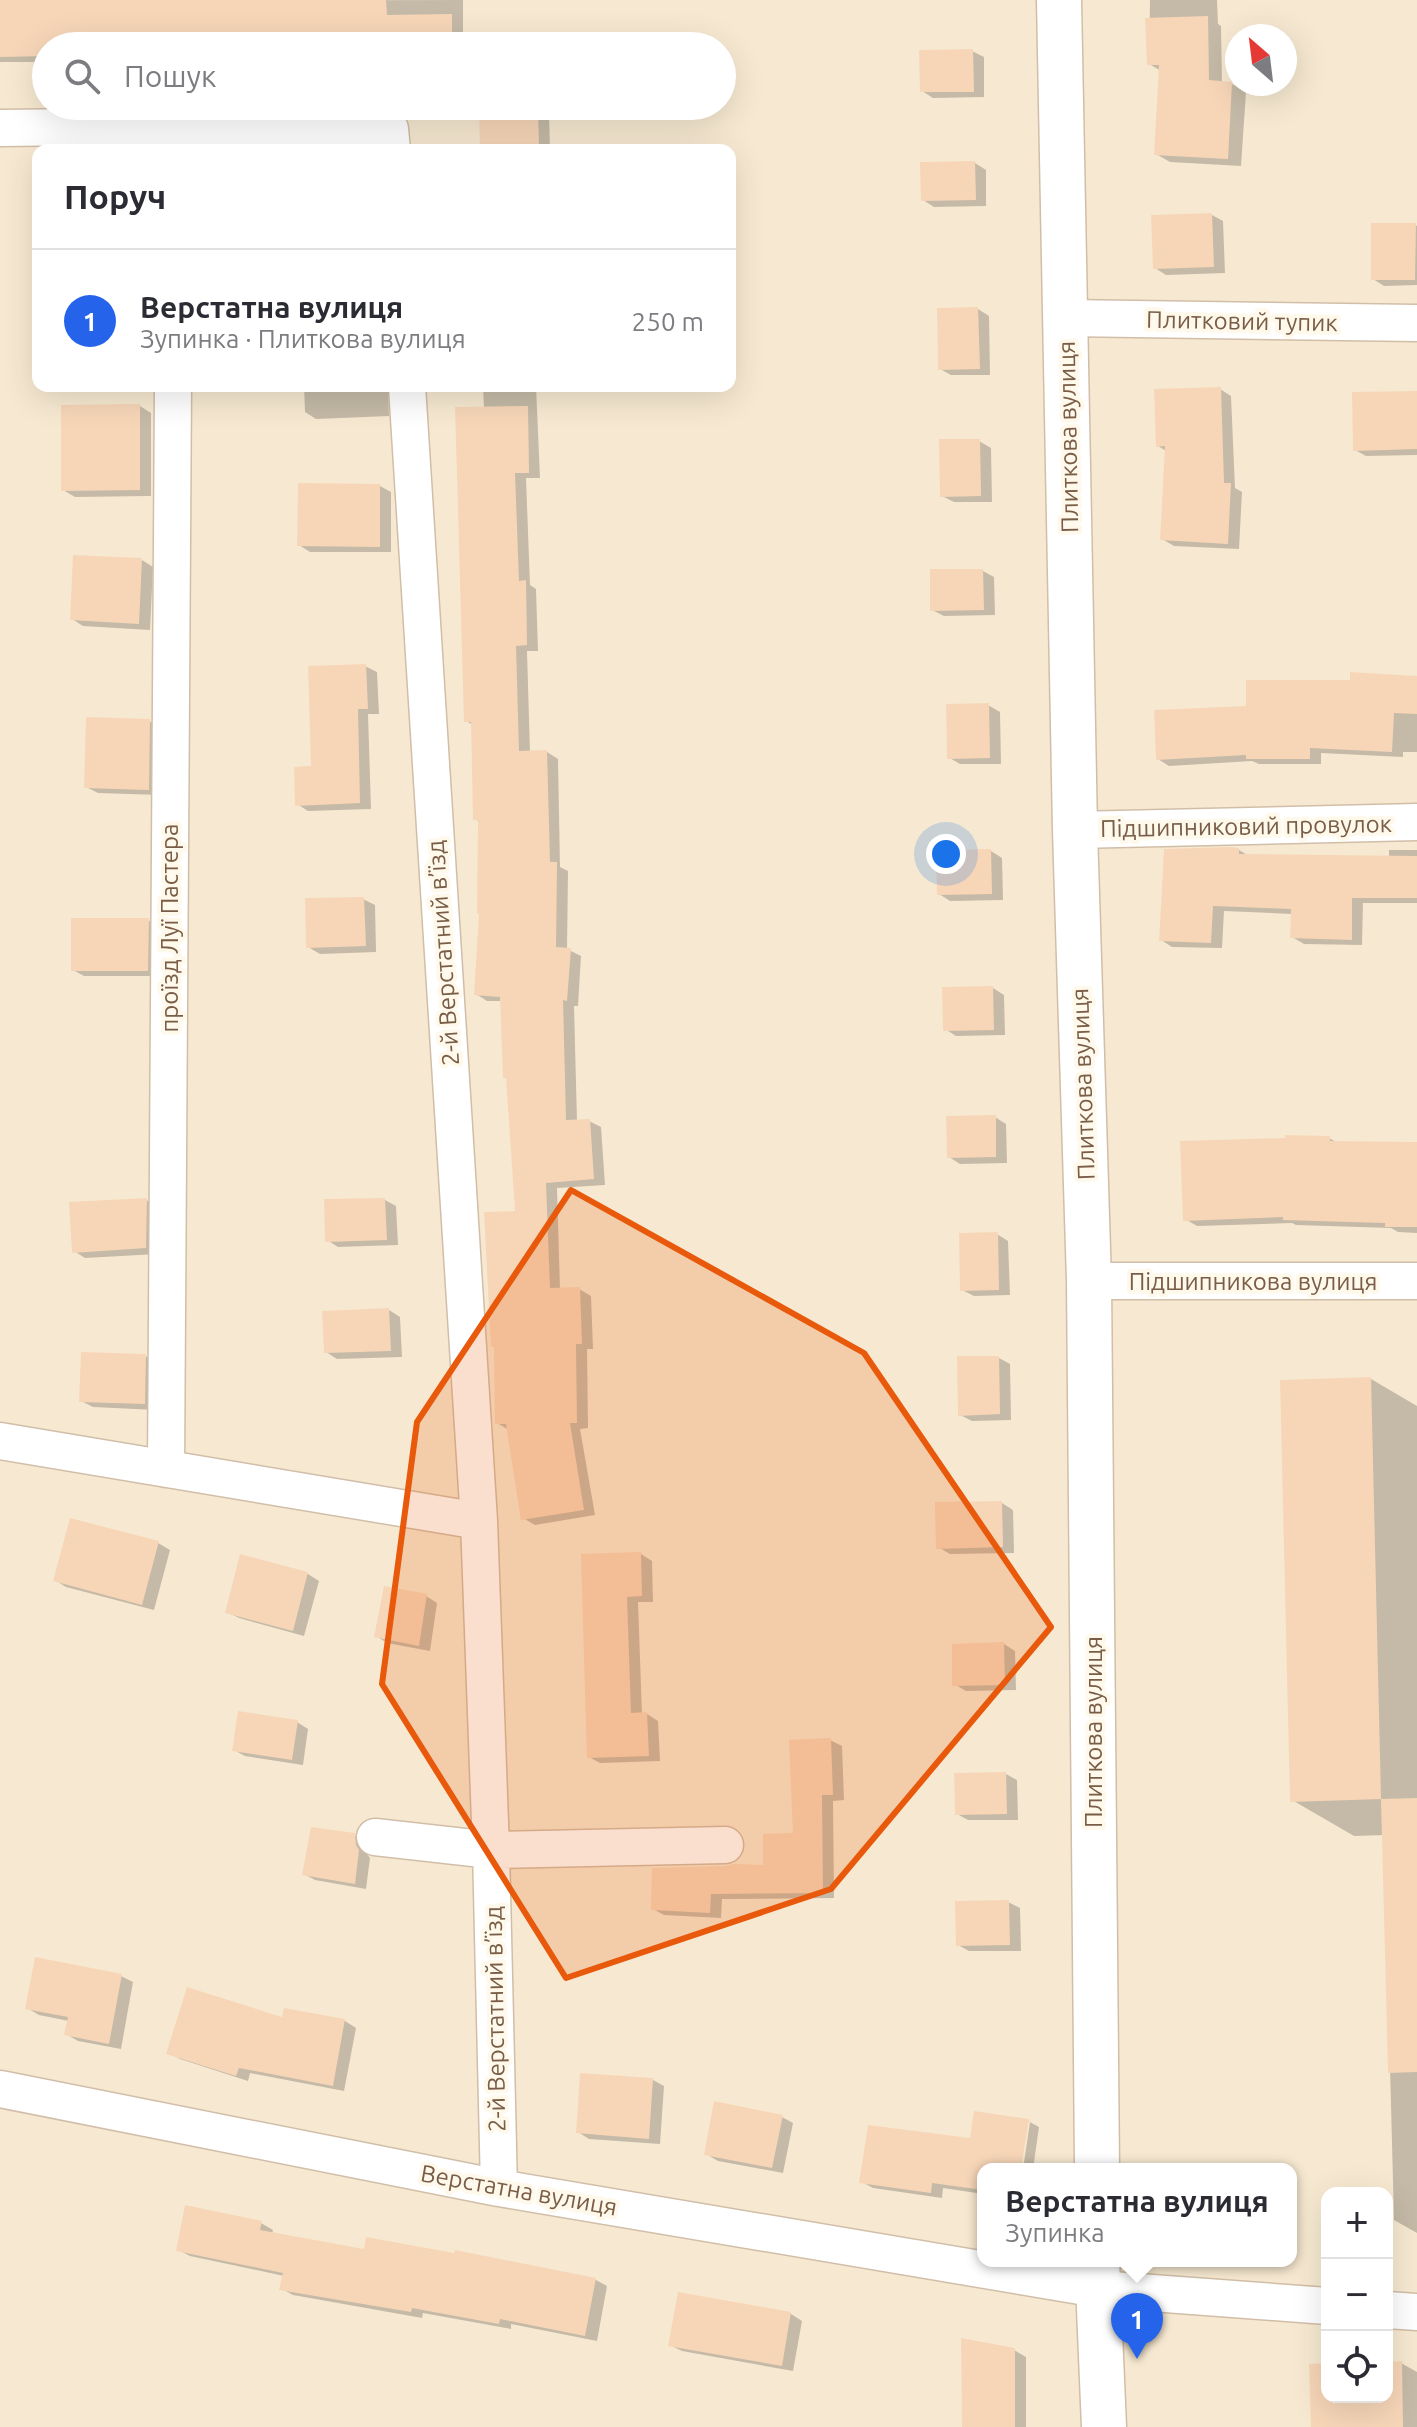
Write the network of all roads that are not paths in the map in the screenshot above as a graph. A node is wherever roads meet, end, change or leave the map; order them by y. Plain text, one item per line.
1 (1059, 0) edge
2 (0, 128) edge
3 (174, 138) edge
4 (391, 144) edge
5 (1066, 318) junction
6 (1417, 323) edge
7 (173, 392) edge
8 (407, 392) edge
9 (1417, 822) edge
10 (1075, 830) junction
11 (1089, 1281) junction
12 (1417, 1281) edge
13 (0, 1441) edge
14 (166, 1469) junction
15 (479, 1521) junction
16 (375, 1837) dead end
17 (725, 1845) dead end
18 (491, 1850) junction
19 (0, 2089) edge
20 (1097, 2163) edge
21 (499, 2188) junction
22 (977, 2257) edge
23 (1043, 2267) edge
24 (1098, 2275) edge
25 (1321, 2305) edge
26 (1393, 2310) edge
27 (1417, 2312) edge
28 (1104, 2427) edge

1 - 5 street, Плиткова вулиця
2 - 3 street
3 - 4 street
5 - 6 street, Плитковий тупик
5 - 10 street, Плиткова вулиця
7 - 14 street, проїзд Луї Пастера
8 - 15 street, 2-й Верстатний в’їзд
9 - 10 street, Підшипниковий провулок
10 - 11 street, Плиткова вулиця
11 - 12 street, Підшипникова вулиця
11 - 20 street, Плиткова вулиця
13 - 14 street
14 - 15 street
15 - 18 street, 2-й Верстатний в’їзд
16 - 18 street
17 - 18 street
18 - 21 street, 2-й Верстатний в’їзд
19 - 21 street, Верстатна вулиця
21 - 22 street, Верстатна вулиця
23 - 24 street, Верстатна вулиця
24 - 25 street, Верстатна вулиця
24 - 28 street
26 - 27 street

